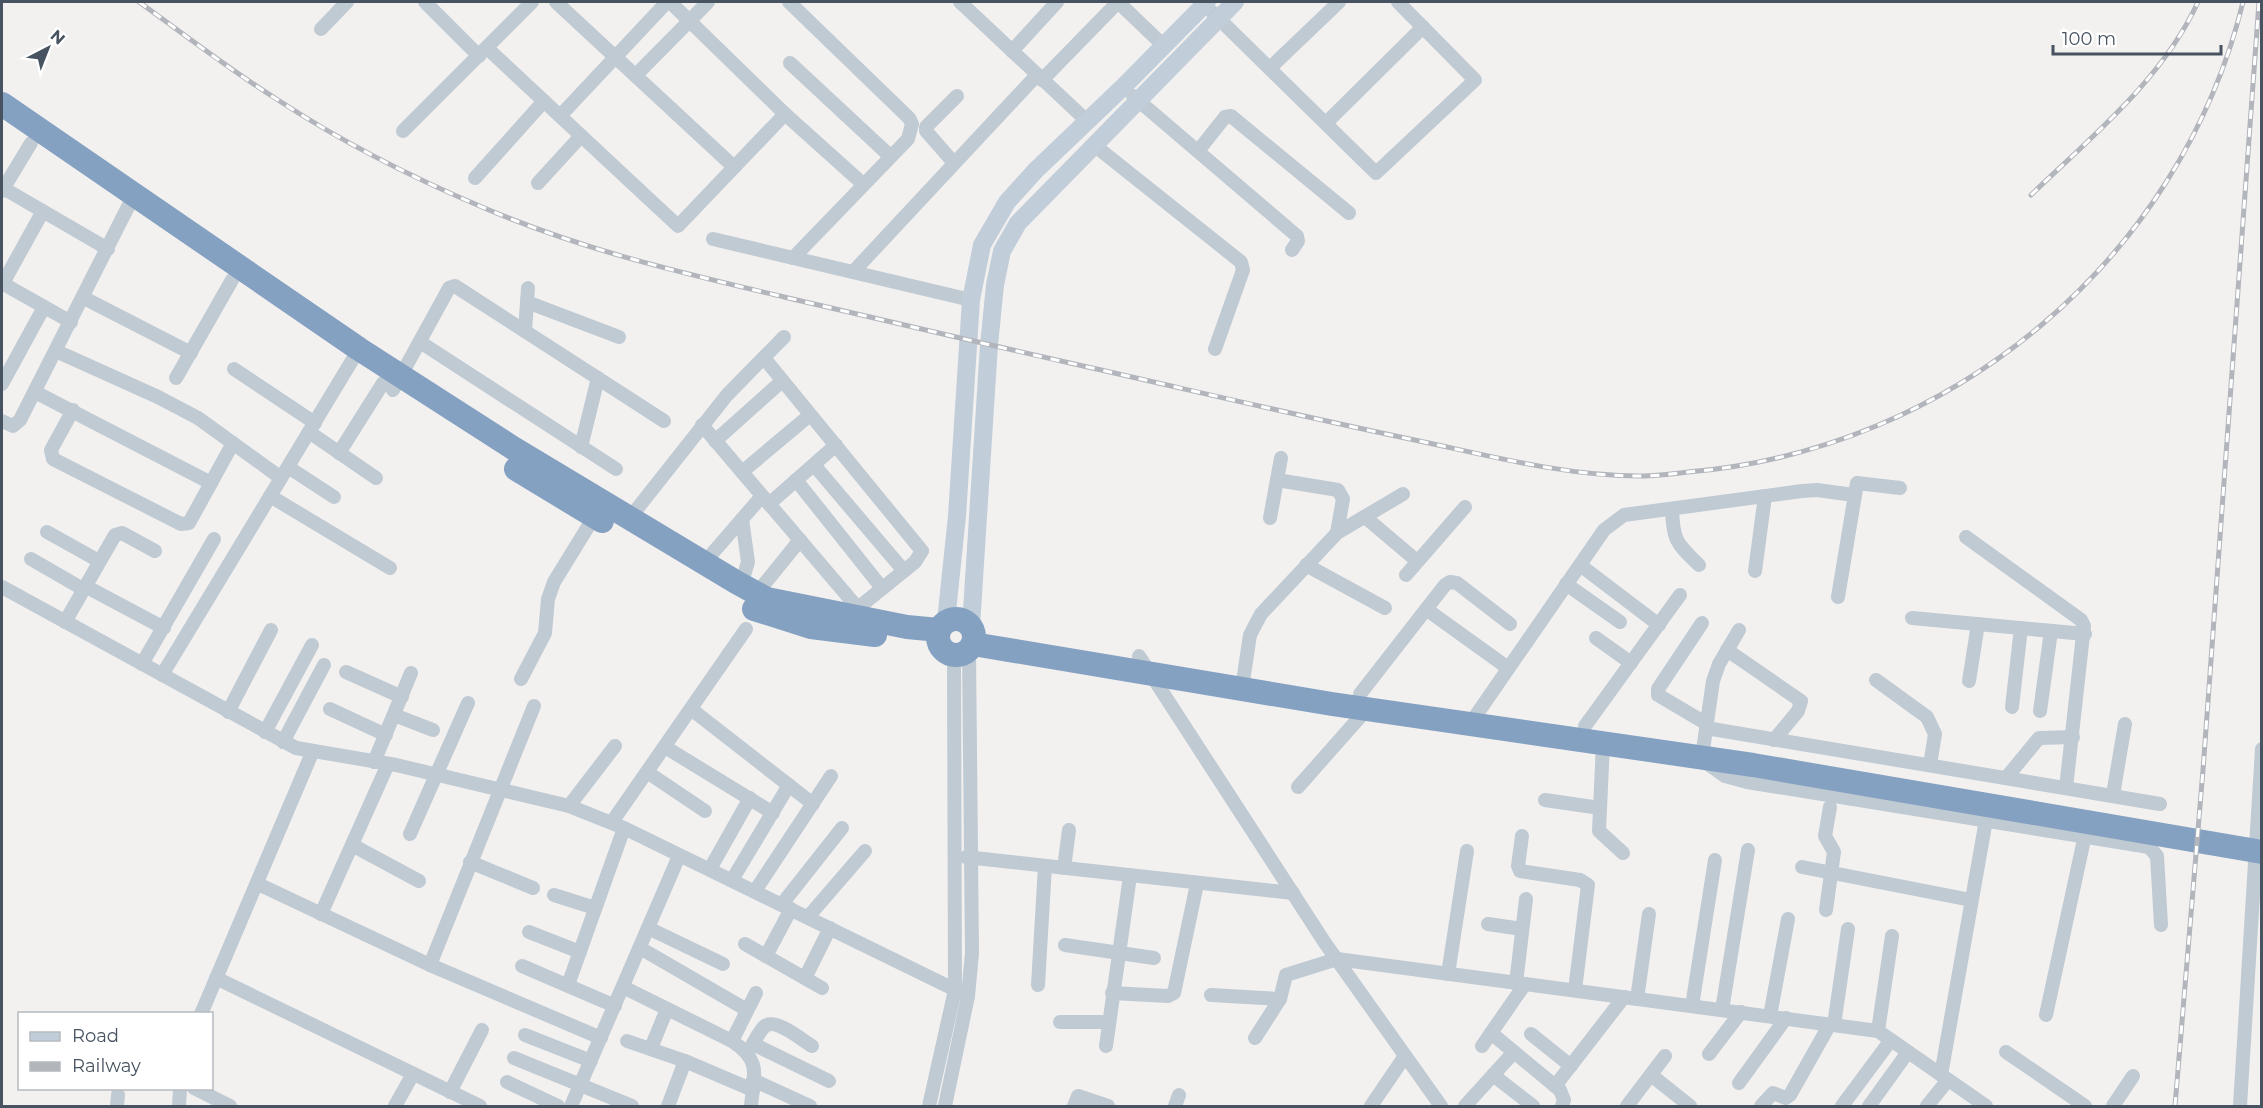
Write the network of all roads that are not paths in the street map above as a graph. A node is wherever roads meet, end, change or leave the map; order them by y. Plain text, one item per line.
1 (425, 2) edge
2 (532, 2) edge
3 (556, 2) edge
4 (668, 2) edge
5 (708, 2) edge
6 (789, 2) edge
7 (960, 2) edge
8 (1057, 2) edge
9 (1118, 2) edge
10 (1235, 2) edge
11 (1339, 2) edge
12 (1398, 2) edge
13 (1205, 3) edge
14 (338, 5) edge
15 (1218, 18) junction
16 (690, 21) junction
17 (1423, 27) junction
18 (321, 30) dead end
19 (1164, 46) junction
20 (1012, 51) junction
21 (483, 52) junction
22 (615, 57) junction
23 (790, 63) dead end
24 (1270, 68) junction
25 (636, 75) junction
26 (1040, 77) junction
27 (1123, 87) junction
28 (957, 96) dead end
29 (544, 101) junction
30 (1138, 101) junction
31 (2, 104) edge
32 (785, 114) junction
33 (560, 116) junction
34 (1088, 121) junction
35 (2, 123) edge
36 (1326, 123) junction
37 (403, 131) dead end
38 (919, 131) junction
39 (581, 136) junction
40 (31, 143) junction
41 (1094, 145) junction
42 (1197, 151) junction
43 (890, 156) junction
44 (954, 162) junction
45 (734, 167) junction
46 (475, 178) dead end
47 (538, 183) dead end
48 (863, 184) junction
49 (2, 189) edge
50 (131, 202) junction
51 (43, 211) junction
52 (1349, 213) dead end
53 (713, 238) dead end
54 (108, 249) junction
55 (1292, 250) dead end
56 (793, 258) junction
57 (853, 272) junction
58 (232, 280) junction
59 (2, 283) edge
60 (84, 298) junction
61 (971, 300) junction
62 (44, 307) junction
63 (71, 322) junction
64 (525, 331) junction
65 (619, 337) dead end
66 (784, 337) dead end
67 (420, 342) junction
68 (1215, 349) dead end
69 (56, 351) junction
70 (191, 353) junction
71 (355, 356) junction
72 (764, 358) junction
73 (234, 369) dead end
74 (176, 378) dead end
75 (598, 378) junction
76 (782, 381) junction
77 (393, 383) junction
78 (2, 384) edge
79 (35, 392) junction
80 (73, 410) junction
81 (810, 415) junction
82 (2, 421) edge
83 (664, 421) dead end
84 (702, 425) junction
85 (312, 428) junction
86 (716, 441) junction
87 (233, 443) junction
88 (836, 446) junction
89 (581, 447) junction
90 (339, 453) junction
91 (1281, 458) dead end
92 (814, 465) junction
93 (527, 466) junction
94 (616, 469) dead end
95 (285, 472) junction
96 (742, 472) junction
97 (376, 478) dead end
98 (796, 480) junction
99 (1277, 480) junction
100 (211, 483) junction
101 (1900, 488) dead end
102 (1403, 494) dead end
103 (1854, 495) junction
104 (270, 496) junction
105 (1765, 496) junction
106 (334, 497) dead end
107 (766, 500) junction
108 (1465, 507) dead end
109 (1672, 509) junction
110 (594, 517) junction
111 (1365, 517) junction
112 (1270, 518) dead end
113 (629, 519) junction
114 (742, 519) junction
115 (47, 532) dead end
116 (1337, 533) junction
117 (1966, 537) dead end
118 (214, 539) dead end
119 (800, 540) junction
120 (155, 551) dead end
121 (31, 559) dead end
122 (99, 561) junction
123 (1417, 561) junction
124 (704, 563) junction
125 (1699, 564) dead end
126 (1306, 565) junction
127 (1580, 565) junction
128 (390, 568) dead end
129 (904, 571) junction
130 (1755, 571) dead end
131 (1406, 575) dead end
132 (1566, 584) junction
133 (2, 586) edge
134 (84, 587) junction
135 (882, 588) junction
136 (749, 589) junction
137 (1680, 595) dead end
138 (1838, 597) dead end
139 (1385, 608) dead end
140 (1426, 609) junction
141 (862, 613) junction
142 (1912, 618) dead end
143 (65, 621) junction
144 (1620, 622) dead end
145 (1702, 623) dead end
146 (1510, 624) dead end
147 (1977, 624) junction
148 (1659, 625) junction
149 (164, 628) junction
150 (2021, 628) junction
151 (746, 629) dead end
152 (271, 630) dead end
153 (1739, 630) dead end
154 (2051, 631) junction
155 (2085, 634) junction
156 (958, 637) junction
157 (1596, 638) dead end
158 (312, 645) dead end
159 (1726, 650) junction
160 (1631, 663) junction
161 (142, 664) junction
162 (1144, 664) junction
163 (324, 665) dead end
164 (1508, 668) junction
165 (346, 672) dead end
166 (411, 673) dead end
167 (162, 675) junction
168 (521, 679) dead end
169 (1876, 680) dead end
170 (1243, 681) junction
171 (1969, 681) dead end
172 (402, 697) junction
173 (1364, 702) junction
174 (468, 703) dead end
175 (534, 706) dead end
176 (2012, 707) dead end
177 (330, 709) dead end
178 (691, 709) junction
179 (2040, 711) dead end
180 (228, 712) junction
181 (394, 715) junction
182 (1474, 718) junction
183 (2125, 724) dead end
184 (1585, 726) junction
185 (433, 730) dead end
186 (265, 732) junction
187 (386, 735) junction
188 (2073, 737) junction
189 (283, 742) junction
190 (1704, 742) junction
191 (1603, 743) junction
192 (615, 746) dead end
193 (665, 747) junction
194 (2262, 749) edge
195 (1761, 752) junction
196 (312, 753) junction
197 (381, 763) junction
198 (1929, 765) junction
199 (647, 772) junction
200 (435, 775) junction
201 (831, 776) dead end
202 (2006, 778) junction
203 (789, 785) junction
204 (1298, 787) dead end
205 (2066, 788) junction
206 (499, 790) junction
207 (2113, 795) junction
208 (750, 798) junction
209 (1545, 800) dead end
210 (813, 804) junction
211 (2160, 804) dead end
212 (569, 806) junction
213 (1830, 807) dead end
214 (1600, 808) junction
215 (705, 811) dead end
216 (773, 813) junction
217 (1986, 820) junction
218 (618, 825) junction
219 (842, 828) dead end
220 (2260, 828) edge
221 (1069, 830) dead end
222 (410, 834) dead end
223 (2085, 835) junction
224 (1522, 836) dead end
225 (352, 845) junction
226 (1748, 850) dead end
227 (865, 851) dead end
228 (1467, 851) dead end
229 (1623, 853) dead end
230 (679, 856) junction
231 (954, 857) junction
232 (973, 858) junction
233 (1715, 860) dead end
234 (470, 862) junction
235 (2259, 864) edge
236 (1045, 866) junction
237 (1802, 867) dead end
238 (710, 868) junction
239 (1064, 868) junction
240 (1832, 873) junction
241 (1130, 876) junction
242 (732, 880) junction
243 (420, 881) dead end
244 (258, 884) junction
245 (1197, 884) junction
246 (533, 888) dead end
247 (755, 891) junction
248 (1293, 893) junction
249 (554, 894) dead end
250 (1526, 899) dead end
251 (1971, 900) junction
252 (786, 906) junction
253 (596, 908) junction
254 (1826, 910) dead end
255 (321, 914) junction
256 (1649, 914) dead end
257 (808, 917) junction
258 (1788, 919) dead end
259 (1488, 924) dead end
260 (2161, 925) dead end
261 (648, 928) junction
262 (830, 928) junction
263 (1522, 929) junction
264 (1848, 929) dead end
265 (529, 932) dead end
266 (1892, 936) dead end
267 (745, 944) dead end
268 (1065, 945) dead end
269 (640, 948) junction
270 (580, 952) junction
271 (1118, 952) junction
272 (766, 956) junction
273 (1154, 958) dead end
274 (1337, 959) junction
275 (430, 964) junction
276 (723, 964) dead end
277 (522, 966) dead end
278 (1448, 974) junction
279 (216, 978) junction
280 (805, 978) junction
281 (1521, 983) junction
282 (1038, 985) dead end
283 (568, 986) junction
284 (623, 987) junction
285 (822, 988) dead end
286 (955, 990) junction
287 (1575, 990) junction
288 (756, 993) dead end
289 (1112, 993) junction
290 (1211, 995) dead end
291 (968, 996) junction
292 (1631, 998) junction
293 (1280, 999) junction
294 (615, 1006) junction
295 (1692, 1006) junction
296 (667, 1009) junction
297 (747, 1010) junction
298 (1722, 1010) junction
299 (202, 1012) edge
300 (1741, 1012) junction
301 (2046, 1015) dead end
302 (1770, 1017) junction
303 (1786, 1018) junction
304 (1060, 1022) dead end
305 (1108, 1022) junction
306 (1832, 1025) junction
307 (482, 1030) dead end
308 (1878, 1031) junction
309 (1491, 1033) junction
310 (1531, 1034) dead end
311 (525, 1035) dead end
312 (601, 1038) junction
313 (1255, 1038) dead end
314 (1891, 1040) junction
315 (627, 1041) dead end
316 (732, 1041) junction
317 (812, 1046) dead end
318 (1106, 1046) dead end
319 (1482, 1046) dead end
320 (651, 1048) junction
321 (750, 1048) junction
322 (1514, 1052) junction
323 (1908, 1052) junction
324 (2006, 1052) dead end
325 (1709, 1054) dead end
326 (1405, 1056) junction
327 (1665, 1056) dead end
328 (514, 1058) dead end
329 (591, 1061) junction
330 (685, 1061) junction
331 (1571, 1066) junction
332 (413, 1074) junction
333 (1492, 1075) junction
334 (1651, 1075) junction
335 (2133, 1076) dead end
336 (1944, 1077) junction
337 (829, 1081) dead end
338 (507, 1082) dead end
339 (1739, 1083) dead end
340 (753, 1085) junction
341 (1556, 1086) junction
342 (580, 1087) junction
343 (180, 1090) edge
344 (196, 1090) edge
345 (450, 1092) junction
346 (471, 1105) edge
347 (931, 1106) edge
348 (1104, 1106) edge
349 (179, 1107) edge
350 (230, 1107) edge
351 (395, 1107) edge
352 (558, 1107) edge
353 (571, 1107) edge
354 (632, 1107) edge
355 (668, 1107) edge
356 (751, 1107) edge
357 (810, 1107) edge
358 (945, 1107) edge
359 (1074, 1107) edge
360 (1371, 1107) edge
361 (1441, 1107) edge
362 (1465, 1107) edge
363 (1533, 1107) edge
364 (1562, 1107) edge
365 (1628, 1107) edge
366 (1690, 1107) edge
367 (1761, 1107) edge
368 (1842, 1107) edge
369 (1869, 1107) edge
370 (1927, 1107) edge
371 (1986, 1107) edge
372 (2085, 1107) edge
373 (2113, 1107) edge
374 (2240, 1107) edge

1 - 21 street
2 - 21 street
3 - 22 street
4 - 16 street
4 - 22 street
5 - 16 street
6 - 38 street
7 - 20 street
8 - 20 street
9 - 19 street
9 - 26 street
10 - 15 street
11 - 24 street
12 - 17 street
13 - 15 street
13 - 19 street
14 - 18 street
15 - 24 street
15 - 30 street
16 - 25 street
16 - 32 street
17 - 36 street
17 - 36 street
19 - 27 street
20 - 26 street
21 - 29 street
21 - 37 street
22 - 25 street
22 - 33 street
23 - 43 street
24 - 36 street
25 - 45 street
26 - 34 street
26 - 44 street
27 - 30 street
27 - 34 street
28 - 38 street
29 - 33 street
29 - 46 street
30 - 41 street
30 - 42 street
31 - 50 highway
32 - 45 street
32 - 48 street
33 - 39 street
34 - 61 street
35 - 40 highway
38 - 43 street
38 - 44 street
39 - 45 street
39 - 47 street
40 - 49 street
40 - 50 highway
41 - 68 street
41 - 156 street
42 - 52 street
42 - 55 street
43 - 48 street
44 - 57 street
48 - 56 street
49 - 51 street
50 - 54 street
50 - 58 highway
50 - 71 highway
51 - 54 street
51 - 59 street
53 - 56 street
54 - 60 street
56 - 57 street
57 - 61 street
58 - 70 street
58 - 71 highway
59 - 62 street
60 - 63 street
60 - 70 street
61 - 156 street
62 - 63 street
62 - 78 street
63 - 69 street
64 - 65 street
64 - 67 street
64 - 75 street
66 - 72 street
67 - 77 street
67 - 89 street
69 - 79 street
69 - 87 street
70 - 74 street
71 - 77 highway
71 - 85 street
72 - 76 street
72 - 84 street
73 - 85 street
75 - 83 street
75 - 89 street
76 - 81 street
76 - 86 street
77 - 90 street
77 - 93 highway
79 - 80 street
79 - 82 street
80 - 100 street
80 - 100 street
81 - 88 street
81 - 96 street
84 - 86 street
84 - 113 street
85 - 90 street
85 - 95 street
86 - 96 street
87 - 95 street
87 - 100 street
88 - 92 street
88 - 129 street
89 - 94 street
90 - 97 street
91 - 99 street
92 - 98 street
92 - 129 street
93 - 110 highway
93 - 113 highway
95 - 104 street
95 - 106 street
96 - 107 street
98 - 107 street
98 - 135 street
99 - 112 street
99 - 116 street
101 - 103 street
102 - 111 street
103 - 105 street
103 - 138 street
104 - 128 street
104 - 167 street
105 - 109 street
105 - 130 street
107 - 114 street
107 - 119 street
108 - 123 street
109 - 125 street
109 - 127 street
110 - 156 highway
110 - 168 street
111 - 116 street
111 - 123 street
113 - 124 highway
114 - 124 street
114 - 136 street
115 - 122 street
116 - 126 street
117 - 155 street
118 - 149 street
119 - 136 street
119 - 141 street
120 - 122 street
121 - 134 street
122 - 134 street
123 - 131 street
124 - 136 highway
126 - 139 street
126 - 170 street
127 - 132 street
127 - 148 street
129 - 135 street
132 - 144 street
132 - 164 street
133 - 143 street
134 - 143 street
134 - 149 street
135 - 141 street
136 - 141 highway
137 - 148 street
140 - 146 street
140 - 164 street
140 - 173 street
141 - 156 highway
142 - 147 street
143 - 161 street
145 - 190 street
147 - 150 street
147 - 171 street
148 - 160 street
149 - 161 street
150 - 154 street
150 - 176 street
151 - 178 street
152 - 180 street
153 - 159 street
154 - 155 street
154 - 179 street
155 - 188 street
156 - 162 highway
156 - 231 street
156 - 232 street
157 - 160 street
158 - 186 street
159 - 190 street
159 - 195 street
160 - 184 street
161 - 167 street
162 - 170 highway
162 - 248 street
163 - 189 street
164 - 182 street
165 - 172 street
166 - 172 street
167 - 180 street
169 - 198 street
170 - 173 highway
172 - 181 street
173 - 182 highway
173 - 204 street
174 - 200 street
175 - 206 street
177 - 187 street
178 - 193 street
178 - 203 street
180 - 186 street
181 - 185 street
181 - 187 street
182 - 184 highway
182 - 191 highway
183 - 207 street
184 - 190 highway
186 - 189 street
187 - 197 street
188 - 202 street
188 - 205 street
189 - 196 street
190 - 191 highway
190 - 195 highway
190 - 195 street
190 - 217 street
191 - 214 street
192 - 212 street
193 - 199 street
193 - 208 street
194 - 220 street
195 - 198 street
195 - 220 highway
195 - 235 highway
196 - 197 street
196 - 244 street
197 - 200 street
197 - 225 street
198 - 202 street
199 - 215 street
199 - 218 street
200 - 206 street
200 - 222 street
201 - 210 street
202 - 205 street
203 - 210 street
203 - 216 street
205 - 207 street
206 - 212 street
206 - 234 street
207 - 211 street
208 - 216 street
208 - 238 street
209 - 214 street
210 - 247 street
212 - 218 street
213 - 240 street
214 - 229 street
216 - 242 street
217 - 223 street
217 - 251 street
218 - 230 street
218 - 253 street
219 - 252 street
220 - 235 street
221 - 239 street
223 - 260 street
223 - 301 street
224 - 287 street
225 - 243 street
225 - 255 street
226 - 298 street
227 - 257 street
228 - 278 street
230 - 238 street
230 - 261 street
231 - 232 street
231 - 286 street
232 - 236 street
232 - 291 street
233 - 295 street
234 - 246 street
234 - 275 street
235 - 374 street
236 - 239 street
236 - 282 street
237 - 240 street
238 - 242 street
239 - 241 street
240 - 251 street
240 - 254 street
241 - 245 street
241 - 271 street
242 - 247 street
244 - 255 street
244 - 279 street
245 - 248 street
245 - 289 street
247 - 252 street
248 - 274 street
249 - 253 street
250 - 263 street
251 - 336 street
252 - 257 street
252 - 272 street
253 - 270 street
255 - 275 street
256 - 292 street
257 - 262 street
258 - 302 street
259 - 263 street
261 - 269 street
261 - 276 street
262 - 280 street
262 - 286 street
263 - 281 street
264 - 306 street
265 - 270 street
266 - 308 street
267 - 272 street
268 - 271 street
269 - 284 street
269 - 297 street
270 - 283 street
271 - 273 street
271 - 289 street
272 - 280 street
274 - 278 street
274 - 293 street
274 - 326 street
275 - 312 street
277 - 283 street
278 - 281 street
279 - 299 street
279 - 332 street
280 - 285 street
281 - 287 street
281 - 309 street
283 - 294 street
284 - 294 street
284 - 296 street
286 - 291 street
286 - 347 street
287 - 292 street
288 - 297 street
289 - 305 street
290 - 293 street
291 - 358 street
292 - 295 street
292 - 331 street
293 - 313 street
294 - 312 street
295 - 298 street
296 - 316 street
296 - 320 street
297 - 316 street
298 - 300 street
300 - 302 street
300 - 325 street
302 - 303 street
303 - 306 street
303 - 339 street
304 - 305 street
305 - 318 street
306 - 308 street
306 - 367 street
307 - 345 street
308 - 314 street
309 - 319 street
309 - 322 street
310 - 331 street
311 - 329 street
312 - 329 street
314 - 323 street
314 - 368 street
315 - 320 street
316 - 321 street
317 - 321 street
320 - 330 street
321 - 337 street
321 - 340 street
322 - 333 street
322 - 341 street
323 - 336 street
323 - 369 street
324 - 372 street
326 - 360 street
326 - 361 street
327 - 334 street
328 - 342 street
329 - 342 street
330 - 340 street
330 - 355 street
331 - 341 street
332 - 345 street
332 - 351 street
333 - 362 street
333 - 363 street
334 - 365 street
334 - 366 street
335 - 373 street
336 - 370 street
336 - 371 street
338 - 352 street
340 - 356 street
340 - 357 street
341 - 364 street
342 - 353 street
342 - 354 street
343 - 349 street
344 - 350 street
345 - 346 street
348 - 359 street

